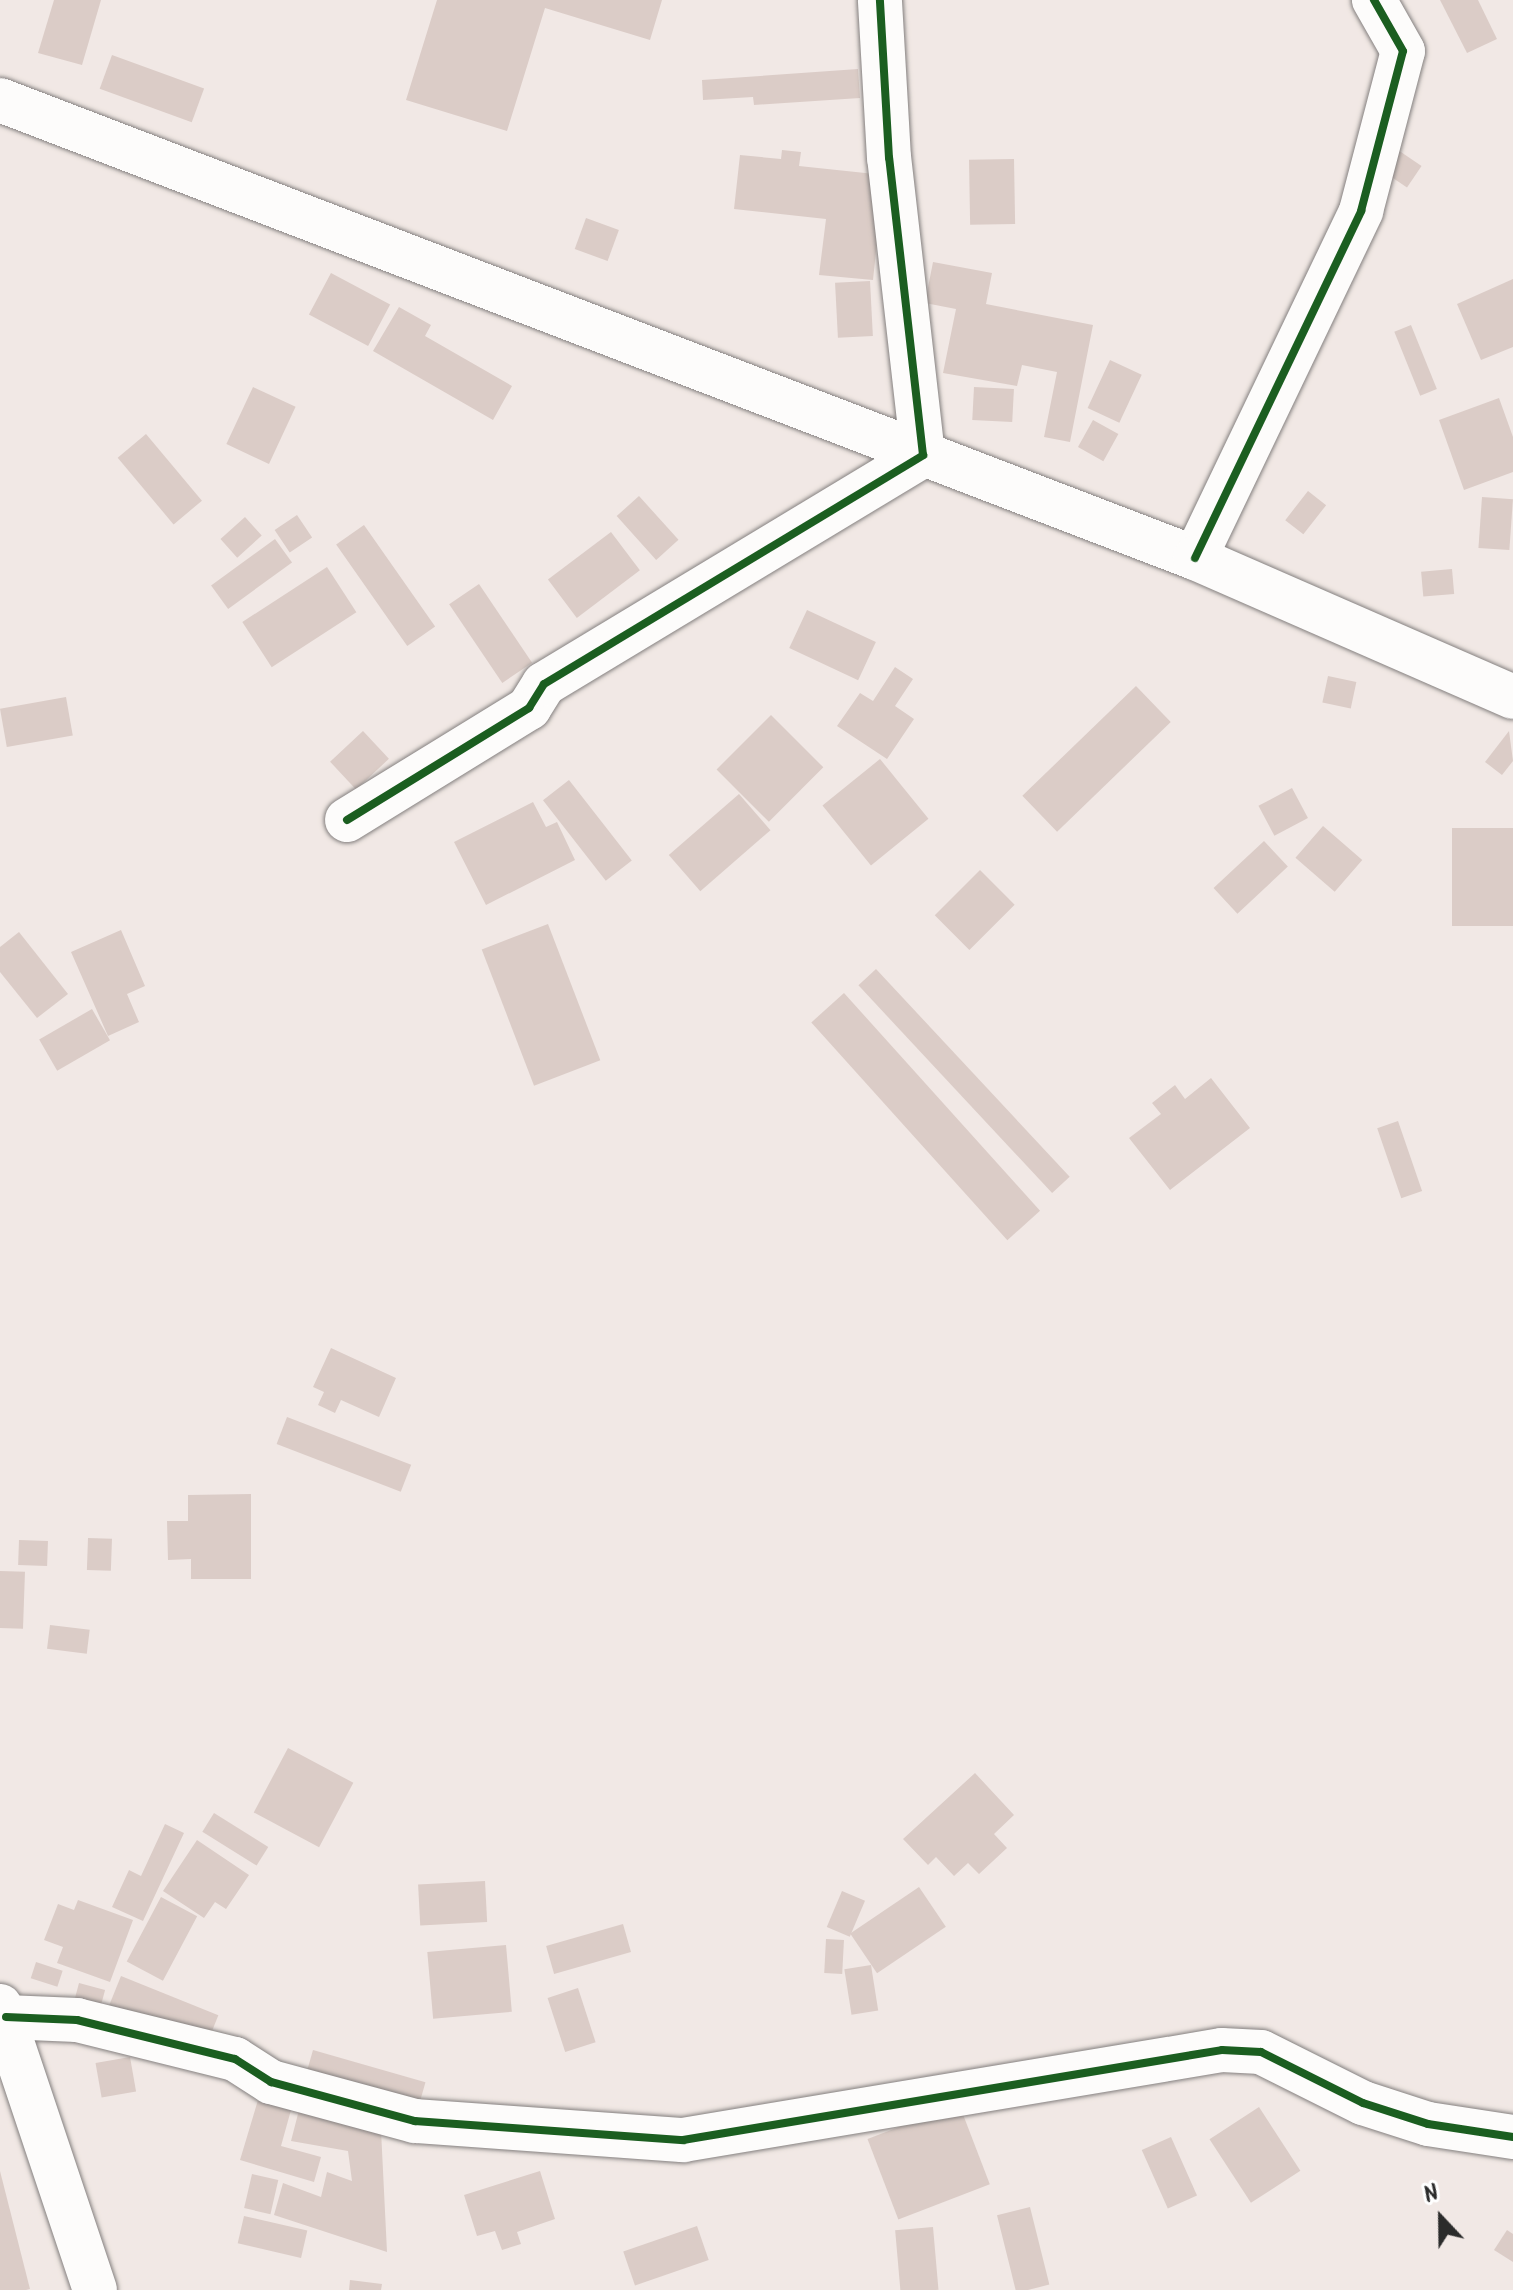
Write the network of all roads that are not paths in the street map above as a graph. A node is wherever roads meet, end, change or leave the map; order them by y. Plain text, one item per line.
1 (880, 0) edge
2 (1374, 0) edge
3 (0, 100) edge
4 (923, 455) junction
5 (1195, 558) junction
6 (1513, 697) edge
7 (347, 820) dead end
8 (3, 2023) edge
9 (1513, 2137) edge
10 (95, 2290) edge

1 - 4 street
2 - 5 street
3 - 4 street
4 - 5 street
4 - 7 street
5 - 6 street
8 - 9 street
8 - 10 street

